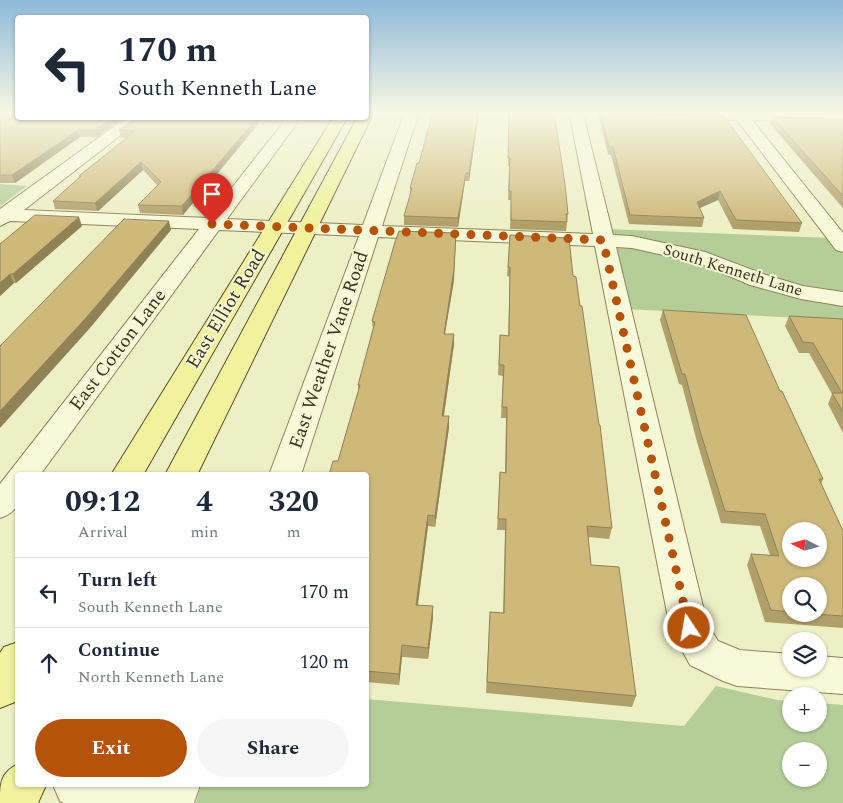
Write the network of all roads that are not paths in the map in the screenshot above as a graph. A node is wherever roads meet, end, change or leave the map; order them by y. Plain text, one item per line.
1 (92, 149) edge
2 (270, 149) edge
3 (326, 149) edge
4 (343, 149) edge
5 (399, 149) edge
6 (584, 149) edge
7 (767, 149) edge
8 (2, 217) edge
9 (212, 224) junction
10 (291, 227) junction
11 (371, 230) junction
12 (603, 240) junction
13 (843, 246) edge
14 (843, 299) edge
15 (25, 472) edge
16 (129, 472) edge
17 (182, 472) edge
18 (286, 472) edge
19 (15, 487) edge
20 (0, 506) edge
21 (15, 665) edge
22 (843, 676) edge
23 (0, 689) edge
24 (22, 787) edge
25 (116, 787) edge
26 (176, 790) edge
27 (14, 803) edge

1 - 8 street
2 - 9 street, East Cotton Lane
3 - 10 main road, East Elliot Road
4 - 10 main road, East Elliot Road
5 - 11 street, East Weather Vane Road
6 - 12 street
7 - 13 street
8 - 9 street, South Kenneth Lane
9 - 10 street, South Kenneth Lane
9 - 15 street, East Cotton Lane
10 - 11 street, South Kenneth Lane
10 - 16 main road, East Elliot Road
10 - 17 main road, East Elliot Road
11 - 12 street, South Kenneth Lane
11 - 18 street, East Weather Vane Road
12 - 14 street, South Kenneth Lane
12 - 22 street
19 - 20 street
21 - 23 main road
24 - 27 main road
25 - 26 street

